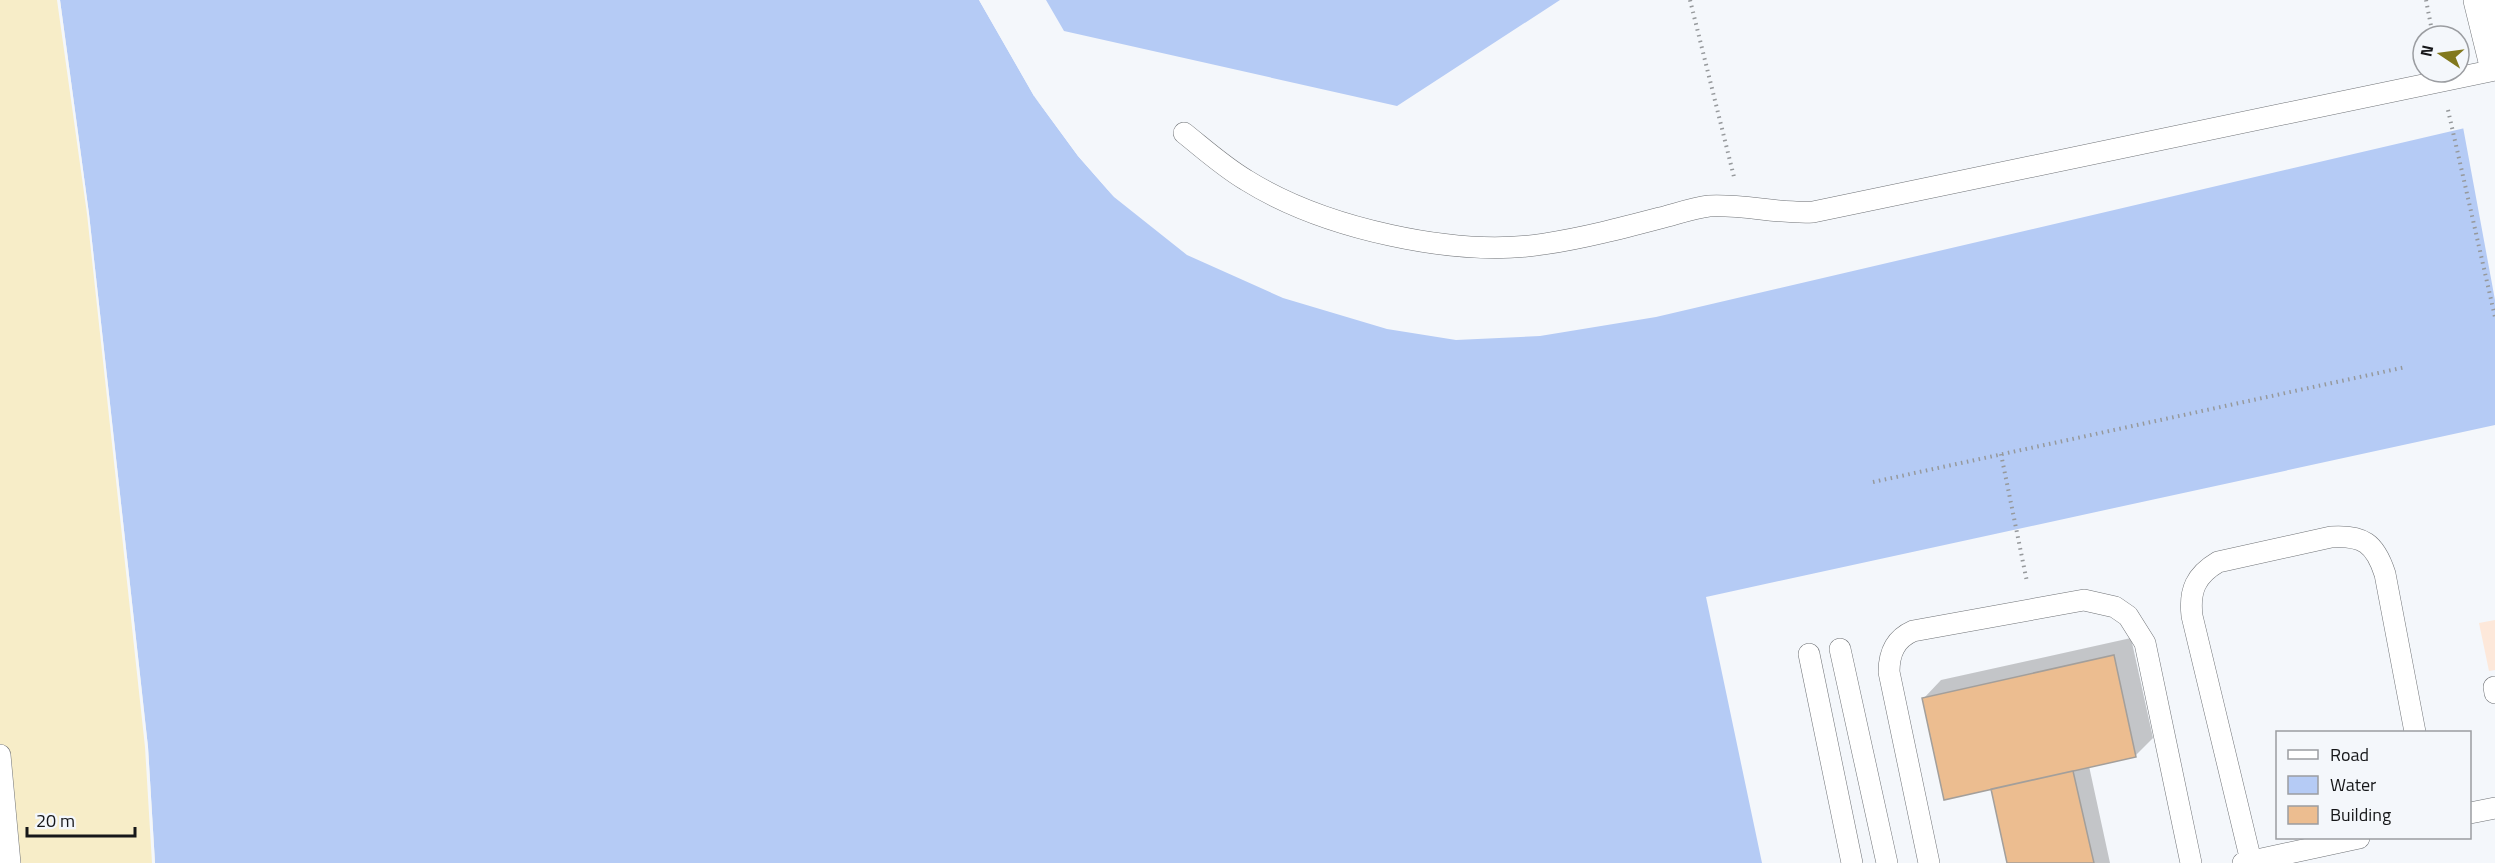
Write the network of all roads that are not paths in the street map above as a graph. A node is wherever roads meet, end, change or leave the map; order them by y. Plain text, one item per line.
1 (2480, 0) edge
2 (2495, 61) edge
3 (2495, 70) edge
4 (1184, 134) dead end
5 (1840, 649) dead end
6 (1809, 654) dead end
7 (2415, 731) edge
8 (0, 755) edge
9 (2495, 808) edge
10 (2471, 813) edge
11 (2350, 839) edge
12 (2247, 862) edge
13 (10, 863) edge
14 (1852, 863) edge
15 (1887, 863) edge
16 (1929, 863) edge
17 (2191, 863) edge

1 - 2 street
3 - 4 lane
5 - 15 lane
6 - 14 lane
7 - 12 lane
8 - 13 lane
9 - 10 lane
11 - 12 lane
16 - 17 lane

